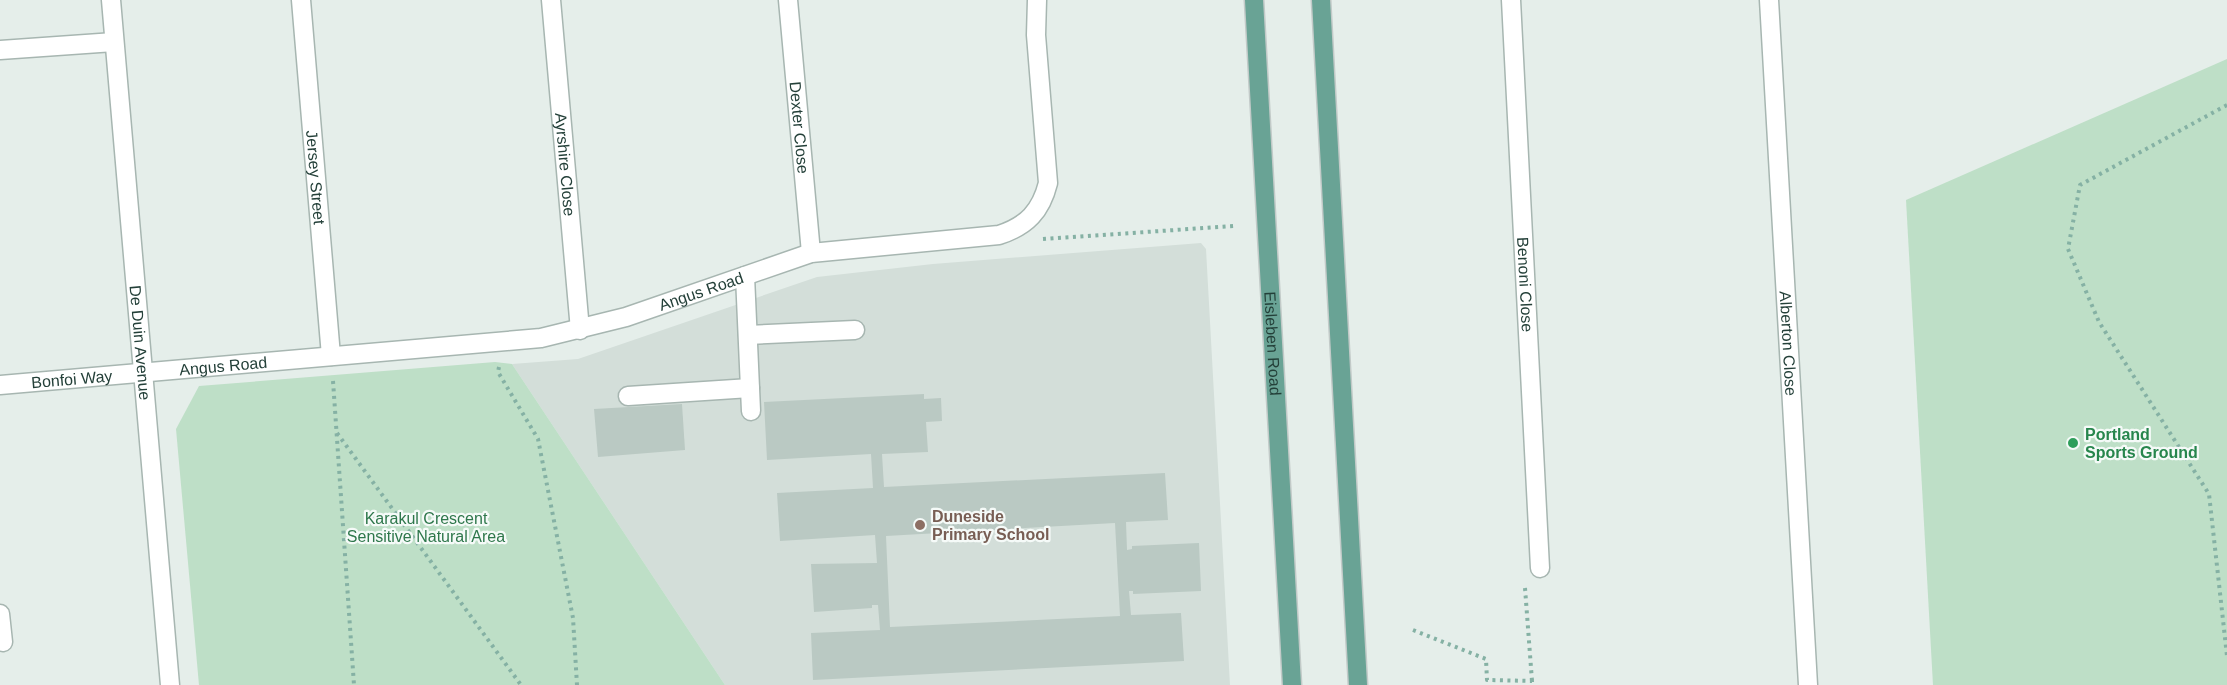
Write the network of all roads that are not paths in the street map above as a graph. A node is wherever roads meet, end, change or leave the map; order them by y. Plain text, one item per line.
1 (111, 0) edge
2 (301, 0) edge
3 (551, 0) edge
4 (788, 0) edge
5 (1037, 0) edge
6 (1254, 0) edge
7 (1321, 0) edge
8 (1511, 0) edge
9 (1769, 0) edge
10 (114, 42) junction
11 (0, 50) edge
12 (811, 253) junction
13 (745, 276) junction
14 (580, 330) junction
15 (855, 330) dead end
16 (748, 335) junction
17 (331, 356) junction
18 (142, 372) junction
19 (0, 385) edge
20 (750, 388) junction
21 (628, 396) dead end
22 (751, 411) dead end
23 (1540, 568) road end
24 (0, 614) edge
25 (3, 642) dead end
26 (170, 685) edge
27 (1292, 685) edge
28 (1359, 685) edge
29 (1808, 685) edge

1 - 10 street, De Duin Avenue
2 - 17 street, Jersey Street
3 - 14 street, Ayrshire Close
4 - 12 street, Dexter Close
5 - 12 street, Angus Road
6 - 27 main road, Eisleben Road
7 - 28 main road
8 - 23 street, Benoni Close
9 - 29 street, Alberton Close
10 - 11 street
10 - 18 street, De Duin Avenue
12 - 13 street, Angus Road
13 - 14 street, Angus Road
13 - 16 street
14 - 17 street, Angus Road
15 - 16 street
16 - 20 street
17 - 18 street, Angus Road
18 - 19 street, Bonfoi Way
18 - 26 street, De Duin Avenue
20 - 21 street
20 - 22 street
24 - 25 street

